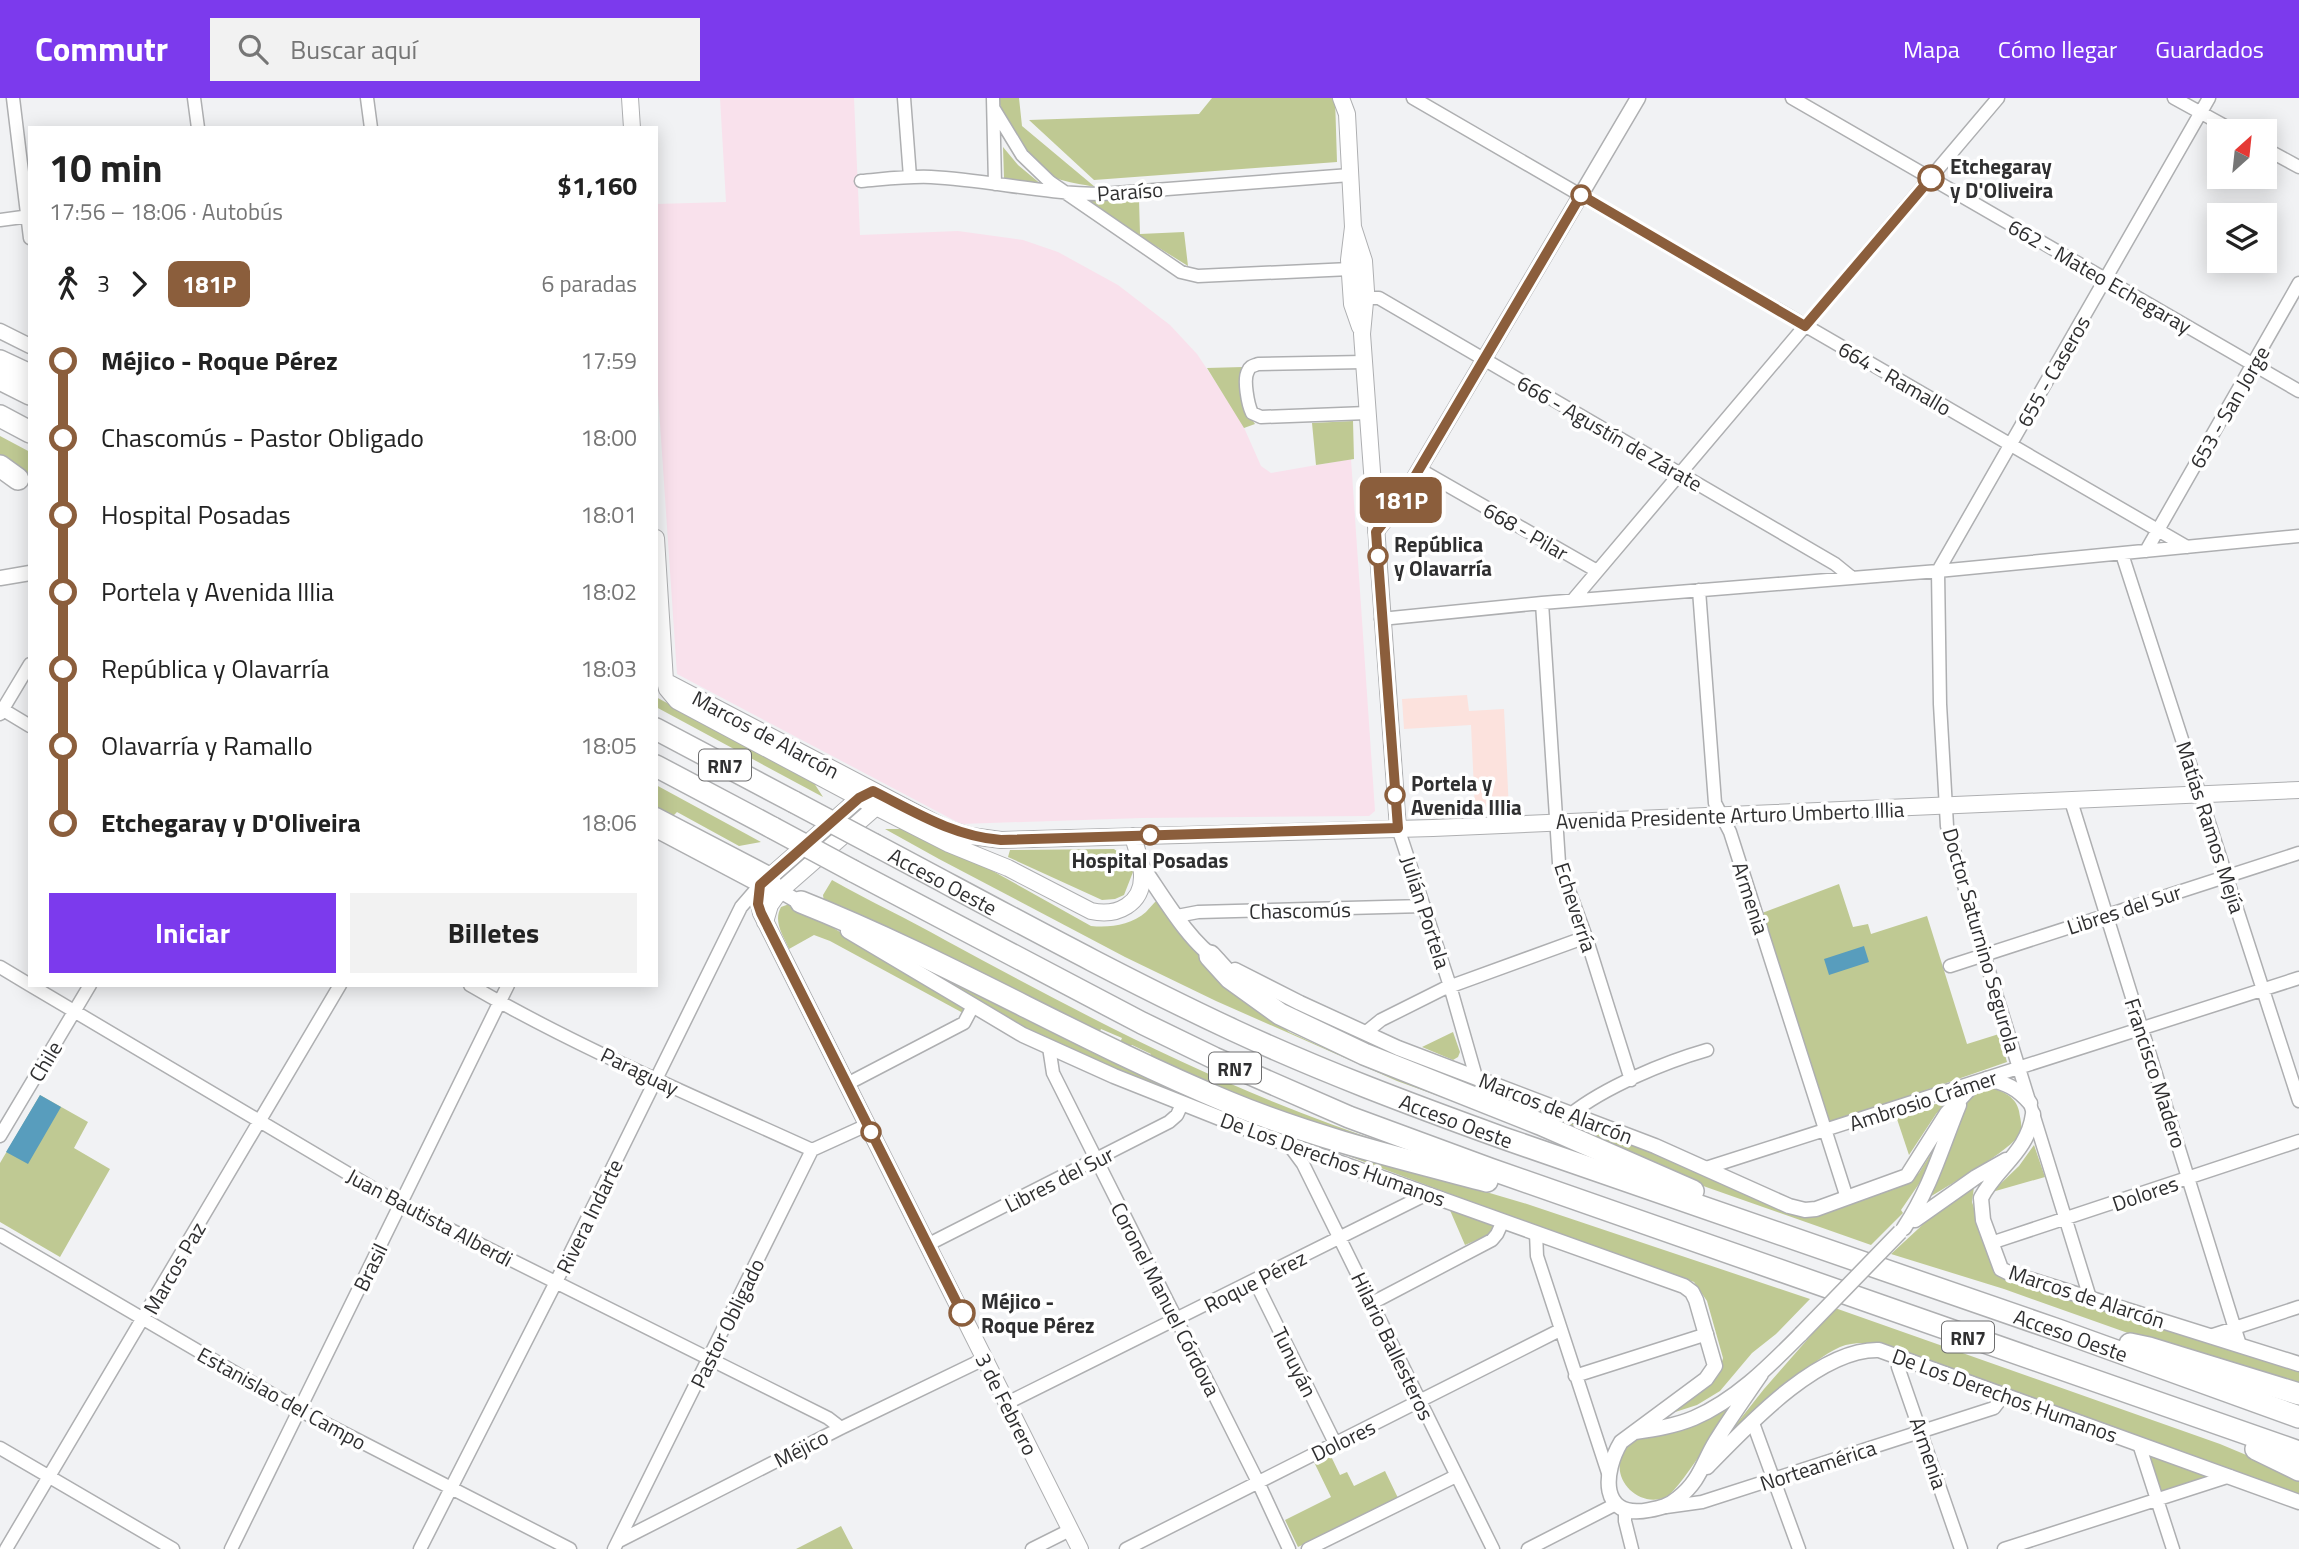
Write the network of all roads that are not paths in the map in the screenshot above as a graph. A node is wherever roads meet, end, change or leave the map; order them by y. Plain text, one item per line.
1 (13, 98) edge
2 (194, 98) edge
3 (368, 98) edge
4 (630, 98) edge
5 (904, 98) edge
6 (1341, 98) edge
7 (1351, 98) edge
8 (1413, 98) edge
9 (1638, 98) edge
10 (1792, 98) edge
11 (1998, 98) edge
12 (2174, 98) edge
13 (2209, 98) edge
14 (993, 103) edge
15 (2201, 113) junction
16 (1347, 114) junction
17 (2212, 119) edge
18 (198, 126) edge
19 (371, 126) edge
20 (632, 126) edge
21 (2277, 155) edge
22 (2299, 167) edge
23 (1350, 175) junction
24 (910, 177) junction
25 (1931, 178) junction
26 (861, 181) dead end
27 (995, 184) junction
28 (1065, 194) junction
29 (1581, 195) junction
30 (28, 216) edge
31 (0, 220) edge
32 (1353, 227) junction
33 (1350, 269) junction
34 (2106, 278) junction
35 (2299, 283) edge
36 (1366, 298) junction
37 (1805, 326) junction
38 (0, 331) edge
39 (1362, 334) junction
40 (28, 345) edge
41 (1484, 359) junction
42 (0, 361) edge
43 (1364, 362) junction
44 (2253, 364) junction
45 (28, 374) edge
46 (0, 379) edge
47 (2299, 391) edge
48 (28, 393) edge
49 (1367, 413) junction
50 (0, 416) edge
51 (28, 431) edge
52 (2011, 445) junction
53 (1419, 469) junction
54 (1680, 473) junction
55 (2158, 531) junction
56 (1376, 532) junction
57 (2299, 536) edge
58 (2188, 547) junction
59 (2146, 551) junction
60 (2122, 554) junction
61 (1597, 571) junction
62 (1938, 571) junction
63 (28, 573) edge
64 (1851, 577) junction
65 (0, 578) edge
66 (1699, 590) junction
67 (658, 594) edge
68 (1573, 600) junction
69 (1542, 603) junction
70 (1381, 619) junction
71 (28, 667) edge
72 (661, 679) edge
73 (1, 711) edge
74 (28, 725) edge
75 (658, 730) edge
76 (658, 767) edge
77 (2299, 790) edge
78 (2202, 795) junction
79 (872, 798) junction
80 (2071, 801) junction
81 (1945, 807) junction
82 (1721, 815) junction
83 (658, 816) edge
84 (1556, 822) junction
85 (1398, 828) junction
86 (658, 831) edge
87 (1133, 836) junction
88 (992, 839) joint
89 (2299, 853) edge
90 (1141, 865) junction
91 (2227, 877) junction
92 (764, 880) junction
93 (780, 891) junction
94 (801, 902) junction
95 (1423, 906) junction
96 (2105, 914) junction
97 (1177, 916) junction
98 (765, 922) junction
99 (1586, 937) junction
100 (1984, 955) junction
101 (1210, 956) junction
102 (1950, 966) dead end
103 (0, 967) edge
104 (2299, 978) edge
105 (28, 984) edge
106 (1450, 986) junction
107 (33, 987) edge
108 (89, 987) edge
109 (339, 987) edge
110 (473, 987) edge
111 (507, 987) edge
112 (2263, 990) junction
113 (499, 1002) junction
114 (973, 1006) junction
115 (75, 1012) junction
116 (2142, 1030) junction
117 (1365, 1033) junction
118 (1049, 1047) junction
119 (1707, 1049) dead end
120 (2019, 1068) junction
121 (1476, 1077) junction
122 (656, 1079) junction
123 (1631, 1080) junction
124 (1981, 1082) junction
125 (847, 1084) junction
126 (1962, 1099) junction
127 (2299, 1101) edge
128 (1182, 1104) junction
129 (2032, 1108) junction
130 (1571, 1114) junction
131 (260, 1122) junction
132 (867, 1125) junction
133 (1826, 1131) junction
134 (0, 1136) edge
135 (2299, 1141) edge
136 (1289, 1145) junction
137 (812, 1150) junction
138 (2016, 1154) junction
139 (1097, 1161) junction
140 (1706, 1168) junction
141 (2189, 1178) junction
142 (1427, 1194) junction
143 (1847, 1198) junction
144 (401, 1205) junction
145 (1638, 1220) junction
146 (2066, 1220) junction
147 (1503, 1221) junction
148 (1902, 1230) junction
149 (1536, 1233) junction
150 (0, 1235) edge
151 (1340, 1239) junction
152 (1991, 1243) junction
153 (927, 1245) junction
154 (1844, 1257) junction
155 (556, 1282) junction
156 (1255, 1282) junction
157 (2090, 1298) junction
158 (1372, 1303) junction
159 (2299, 1307) edge
160 (144, 1320) junction
161 (1177, 1321) junction
162 (2235, 1328) junction
163 (1560, 1330) junction
164 (2057, 1330) junction
165 (1707, 1334) junction
166 (2210, 1336) junction
167 (2240, 1345) junction
168 (1899, 1356) junction
169 (709, 1358) junction
170 (985, 1359) junction
171 (2299, 1364) edge
172 (1761, 1374) junction
173 (1575, 1376) junction
174 (2299, 1394) edge
175 (2004, 1395) junction
176 (1421, 1402) junction
177 (1007, 1404) junction
178 (2172, 1408) junction
179 (299, 1410) junction
180 (2299, 1417) edge
181 (1753, 1423) junction
182 (841, 1428) junction
183 (1922, 1431) junction
184 (1630, 1433) junction
185 (1335, 1443) junction
186 (2138, 1444) junction
187 (0, 1448) edge
188 (2299, 1452) edge
189 (2299, 1470) edge
190 (1608, 1473) junction
191 (1701, 1473) junction
192 (49, 1476) junction
193 (1456, 1476) junction
194 (2230, 1476) junction
195 (1774, 1479) junction
196 (1258, 1482) junction
197 (450, 1489) junction
198 (2158, 1499) junction
199 (2299, 1502) edge
200 (1620, 1507) junction
201 (1666, 1507) junction
202 (1070, 1530) junction
203 (616, 1545) edge
204 (6, 1549) edge
205 (173, 1549) edge
206 (231, 1549) edge
207 (420, 1549) edge
208 (570, 1549) edge
209 (1032, 1549) edge
210 (1080, 1549) edge
211 (1126, 1549) edge
212 (1289, 1549) edge
213 (1308, 1549) edge
214 (1493, 1549) edge
215 (1528, 1549) edge
216 (1632, 1549) edge
217 (1799, 1549) edge
218 (1961, 1549) edge
219 (2004, 1549) edge
220 (2173, 1549) edge

1 - 30 street
2 - 18 street
3 - 19 street
4 - 20 main road
5 - 24 street
6 - 16 main road
7 - 16 main road
8 - 29 street, 664 - Ramallo
9 - 29 street
10 - 25 street, 662 - Mateo Echegaray
11 - 25 street
12 - 15 street
13 - 15 street, 655 - Caseros
14 - 27 street
14 - 28 street
15 - 17 street
15 - 34 street, 655 - Caseros
16 - 23 main road
21 - 22 street
23 - 28 street, Paraíso
23 - 32 main road
24 - 26 street, Paraíso
24 - 27 street, Paraíso
25 - 34 street, 662 - Mateo Echegaray
25 - 37 street
27 - 28 street, Paraíso
28 - 33 street
29 - 37 street, 664 - Ramallo
29 - 41 street
30 - 31 street
32 - 33 main road
32 - 36 main road
33 - 39 main road
34 - 44 street, 662 - Mateo Echegaray
34 - 52 street, 655 - Caseros
35 - 44 street, 653 - San Jorge
36 - 39 main road
36 - 41 street, 666 - Agustín de Zárate
37 - 52 street, 664 - Ramallo
37 - 54 street
38 - 40 street
39 - 43 main road, Julián Portela
41 - 53 street
41 - 54 street, 666 - Agustín de Zárate
42 - 45 highway
43 - 49 main road, Julián Portela
43 - 49 street
44 - 47 street, 662 - Mateo Echegaray
44 - 55 street, 653 - San Jorge
46 - 48 highway
49 - 56 main road, Julián Portela
50 - 51 highway
52 - 55 street, 664 - Ramallo
52 - 62 street, 655 - Caseros
53 - 56 street
53 - 61 street, 668 - Pilar
54 - 61 street
54 - 64 street, 666 - Agustín de Zárate
55 - 58 street, 664 - Ramallo
55 - 59 street
56 - 70 main road, Julián Portela
57 - 58 street
58 - 59 street
59 - 60 street
60 - 62 street
60 - 78 street, Matías Ramos Mejía
61 - 68 street
62 - 64 street
62 - 81 street, Doctor Saturnino Segurola
63 - 65 street
64 - 66 street
66 - 68 street
66 - 82 street, Armenia
67 - 72 main road
68 - 69 street
69 - 70 street
69 - 84 street, Echeverría
70 - 85 main road, Julián Portela
71 - 73 street
72 - 79 main road, Marcos de Alarcón
72 - 79 main road, Marcos de Alarcón
73 - 74 street
75 - 154 highway, Acceso Oeste / RN7, bridge
76 - 145 highway, Acceso Oeste / RN7, bridge
77 - 78 main road, Avenida Presidente Arturo Umberto Illia
78 - 80 main road, Avenida Presidente Arturo Umberto Illia
78 - 91 street, Matías Ramos Mejía
79 - 88 main road, Marcos de Alarcón
79 - 90 main road, Marcos de Alarcón
79 - 92 main road
79 - 93 main road
80 - 81 main road, Avenida Presidente Arturo Umberto Illia
80 - 96 street, Francisco Madero
81 - 82 main road, Avenida Presidente Arturo Umberto Illia
81 - 100 street, Doctor Saturnino Segurola
82 - 84 main road, Avenida Presidente Arturo Umberto Illia
82 - 133 street, Armenia
83 - 92 street, De Los Derechos Humanos
84 - 85 main road, Avenida Presidente Arturo Umberto Illia
84 - 99 street, Echeverría
85 - 87 main road, Avenida Presidente Arturo Umberto Illia
85 - 95 street, Julián Portela
86 - 92 street, De Los Derechos Humanos
87 - 88 main road, Avenida Presidente Arturo Umberto Illia
87 - 90 main road, Marcos de Alarcón
89 - 91 street, Libres del Sur
90 - 97 street, Marcos de Alarcón
91 - 96 street, Libres del Sur
91 - 112 street, Matías Ramos Mejía
92 - 93 street, De Los Derechos Humanos
92 - 98 main road, 3 de Febrero
92 - 122 street, Rivera Indarte
93 - 94 street, De Los Derechos Humanos
93 - 98 main road
94 - 114 street, De Los Derechos Humanos
94 - 145 highway
95 - 97 street, Chascomús
95 - 106 street, Julián Portela
96 - 100 street, Libres del Sur
96 - 116 street, Francisco Madero
97 - 101 street, Marcos de Alarcón
98 - 125 main road, 3 de Febrero
99 - 106 street
99 - 123 street, Echeverría
100 - 102 street, Libres del Sur
100 - 120 street, Doctor Saturnino Segurola
101 - 117 street, Marcos de Alarcón
101 - 154 highway
103 - 105 street, Juan Bautista Alberdi
104 - 112 street, Ambrosio Crámer
106 - 117 street
106 - 121 street, Julián Portela
107 - 115 street, Juan Bautista Alberdi
108 - 115 street, Chile
109 - 131 street, Marcos Paz
110 - 113 street, Paraguay
111 - 113 street, Brasil
112 - 116 street, Ambrosio Crámer
112 - 127 street, Matías Ramos Mejía
113 - 122 street, Paraguay
113 - 144 street, Brasil
114 - 118 street, De Los Derechos Humanos
114 - 125 street
115 - 131 street, Juan Bautista Alberdi
115 - 134 street, Chile
116 - 120 street, Ambrosio Crámer
116 - 141 street, Francisco Madero
117 - 121 street, Marcos de Alarcón
118 - 128 street, De Los Derechos Humanos
118 - 139 street, Coronel Manuel Córdova
119 - 123 street
120 - 124 street, Ambrosio Crámer
120 - 129 street, Doctor Saturnino Segurola
121 - 130 street, Marcos de Alarcón
122 - 137 street, Paraguay
122 - 155 street, Rivera Indarte
123 - 130 street
124 - 126 street, Marcos de Alarcón
124 - 129 street
124 - 133 street, Ambrosio Crámer
125 - 132 main road, 3 de Febrero
126 - 143 street, Marcos de Alarcón
126 - 148 street
128 - 136 street, De Los Derechos Humanos
128 - 139 street, Libres del Sur
129 - 138 street, Marcos de Alarcón
129 - 146 street, Doctor Saturnino Segurola
130 - 140 street, Marcos de Alarcón
131 - 144 street, Juan Bautista Alberdi
131 - 160 street, Marcos Paz
132 - 137 street
132 - 153 main road, 3 de Febrero
133 - 140 street, Ambrosio Crámer
133 - 143 street, Armenia
135 - 141 street, Dolores
136 - 142 street, De Los Derechos Humanos
136 - 151 street, Hilario Ballesteros
137 - 169 street, Pastor Obligado
138 - 148 street
138 - 152 street, Marcos de Alarcón
139 - 153 street, Libres del Sur
139 - 161 street, Coronel Manuel Córdova
140 - 143 street, Marcos de Alarcón
141 - 146 street, Dolores
141 - 162 street, Francisco Madero
142 - 147 street, De Los Derechos Humanos
142 - 151 street, Roque Pérez
144 - 155 street, Juan Bautista Alberdi
144 - 179 street, Brasil
145 - 178 highway, Acceso Oeste / RN7
146 - 152 street, Dolores
146 - 157 street, Doctor Saturnino Segurola
147 - 149 street, De Los Derechos Humanos
147 - 158 street
148 - 172 street, bridge
149 - 163 street
149 - 165 street, De Los Derechos Humanos
150 - 160 street, Estanislao del Campo
151 - 156 street, Roque Pérez
151 - 158 street, Hilario Ballesteros
152 - 157 street, Marcos de Alarcón
153 - 170 main road, 3 de Febrero
154 - 164 highway, Acceso Oeste / RN7
155 - 169 street, Juan Bautista Alberdi
155 - 197 street, Rivera Indarte
156 - 161 street, Roque Pérez
156 - 185 street, Tunuyán
157 - 166 street, Marcos de Alarcón
158 - 176 street, Hilario Ballesteros
159 - 162 street
160 - 179 street, Estanislao del Campo
160 - 192 street, Marcos Paz
161 - 177 street, Roque Pérez
161 - 196 street, Coronel Manuel Córdova
162 - 166 street
162 - 167 street, Francisco Madero
163 - 173 street
163 - 176 street, Dolores
164 - 174 highway
164 - 180 highway, Acceso Oeste / RN7
165 - 173 street
165 - 184 street, De Los Derechos Humanos
166 - 167 street, Marcos de Alarcón
167 - 171 street, Marcos de Alarcón
168 - 175 street, De Los Derechos Humanos
168 - 181 street, De Los Derechos Humanos
168 - 183 street, Armenia
169 - 182 street, Juan Bautista Alberdi
169 - 203 street, Pastor Obligado
170 - 177 main road, 3 de Febrero
170 - 182 street, Méjico
172 - 184 street
172 - 191 street
173 - 190 street
175 - 183 street, Norteamérica
175 - 186 street, De Los Derechos Humanos
176 - 185 street, Dolores
176 - 193 street, Hilario Ballesteros
177 - 202 main road, 3 de Febrero
178 - 188 highway, Acceso Oeste / RN7
178 - 189 highway
179 - 197 street, Estanislao del Campo
179 - 206 street, Brasil
181 - 191 street, De Los Derechos Humanos
181 - 195 street
182 - 203 street, Méjico
183 - 195 street, Norteamérica
183 - 218 street, Armenia
184 - 190 street, De Los Derechos Humanos
185 - 196 street, Dolores
186 - 194 street, De Los Derechos Humanos
186 - 198 street
187 - 192 street
190 - 200 street
191 - 201 street, De Los Derechos Humanos
192 - 204 street, Marcos Paz
192 - 205 street
193 - 213 street
193 - 214 street, Hilario Ballesteros
194 - 198 street
194 - 199 street, De Los Derechos Humanos
195 - 201 street, Norteamérica
195 - 217 street
196 - 211 street, Dolores
196 - 212 street, Coronel Manuel Córdova
197 - 207 street, Rivera Indarte
197 - 208 street, Estanislao del Campo
198 - 219 street
198 - 220 street
200 - 201 street, Norteamérica
200 - 215 street, Norteamérica
200 - 216 street
202 - 209 street
202 - 210 main road, 3 de Febrero

